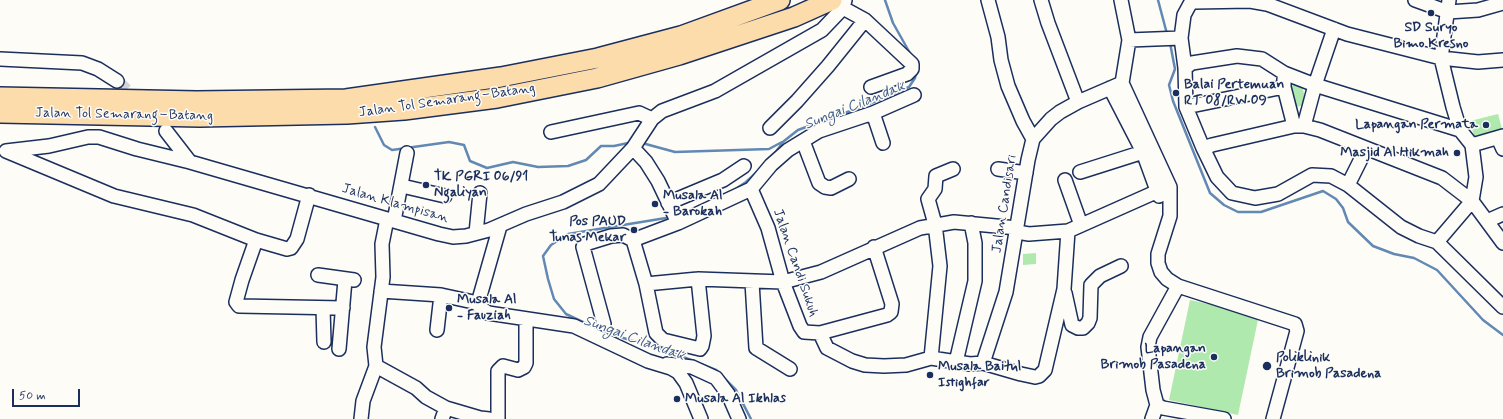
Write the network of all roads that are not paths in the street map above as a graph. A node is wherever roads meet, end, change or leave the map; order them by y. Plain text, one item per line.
1 (780, 0) edge
2 (988, 0) edge
3 (1041, 0) edge
4 (1121, 0) edge
5 (1250, 0) edge
6 (1415, 0) edge
7 (840, 3) edge
8 (1503, 3) edge
9 (1448, 6) edge
10 (865, 20) junction
11 (1334, 29) junction
12 (1177, 38) junction
13 (1129, 40) junction
14 (1441, 58) junction
15 (0, 59) edge
16 (1503, 60) edge
17 (1185, 68) junction
18 (1284, 73) junction
19 (118, 81) tunnel mouth
20 (1122, 83) junction
21 (1315, 85) junction
22 (870, 87) dead end
23 (1284, 87) junction
24 (1110, 88) junction
25 (914, 95) dead end
26 (0, 97) edge
27 (1078, 102) junction
28 (346, 107) junction
29 (1186, 107) junction
30 (0, 113) edge
31 (873, 113) junction
32 (649, 124) junction
33 (1299, 126) junction
34 (770, 128) dead end
35 (1460, 130) junction
36 (166, 131) dead end
37 (551, 132) dead end
38 (1033, 139) junction
39 (803, 141) junction
40 (1501, 141) edge
41 (883, 143) dead end
42 (1472, 145) junction
43 (634, 146) junction
44 (1203, 148) junction
45 (1366, 149) junction
46 (3, 151) edge
47 (1143, 152) junction
48 (407, 153) dead end
49 (190, 162) junction
50 (744, 166) dead end
51 (954, 169) dead end
52 (998, 169) dead end
53 (1080, 172) dead end
54 (1026, 173) junction
55 (849, 179) dead end
56 (1066, 180) dead end
57 (1348, 185) junction
58 (402, 186) junction
59 (751, 189) junction
60 (480, 193) dead end
61 (309, 196) junction
62 (445, 196) dead end
63 (1472, 201) junction
64 (674, 214) junction
65 (1503, 214) edge
66 (390, 220) junction
67 (1487, 221) junction
68 (971, 223) junction
69 (935, 224) junction
70 (1081, 225) junction
71 (500, 226) junction
72 (1017, 230) junction
73 (1068, 231) junction
74 (476, 233) junction
75 (256, 240) junction
76 (633, 240) junction
77 (1437, 242) junction
78 (1503, 244) edge
79 (874, 247) junction
80 (1120, 266) dead end
81 (318, 275) dead end
82 (698, 279) junction
83 (752, 282) junction
84 (783, 282) junction
85 (646, 284) junction
86 (1178, 286) junction
87 (1064, 289) junction
88 (381, 291) junction
89 (441, 295) junction
90 (478, 303) junction
91 (1503, 307) edge
92 (323, 308) junction
93 (343, 308) junction
94 (526, 319) junction
95 (604, 324) dead end
96 (437, 330) dead end
97 (820, 333) junction
98 (324, 342) dead end
99 (339, 349) dead end
100 (931, 358) junction
101 (956, 362) junction
102 (983, 363) junction
103 (661, 364) junction
104 (376, 366) junction
105 (790, 369) dead end
106 (1157, 405) junction
107 (444, 413) edge
108 (361, 419) edge
109 (494, 419) edge
110 (701, 419) edge
111 (739, 419) edge
112 (1152, 419) edge
113 (1224, 419) edge
114 (1273, 419) edge

1 - 28 highway, Jalan Tol Semarang–Batang
2 - 38 street
3 - 27 street
4 - 13 street
5 - 11 street
5 - 12 street
6 - 9 street
7 - 10 street
7 - 28 highway, Jalan Tol Semarang–Batang
7 - 32 street, Jalan Klampisan
8 - 9 street
9 - 14 street
10 - 22 street
10 - 34 street
11 - 14 street
11 - 21 street
12 - 13 street
12 - 17 street
13 - 20 street
14 - 16 street
14 - 35 street
15 - 19 street
17 - 18 street
17 - 29 street
18 - 21 street
18 - 23 street
20 - 24 street, Jalan Candisari
20 - 86 street
21 - 33 street
21 - 35 street
23 - 29 street
23 - 33 street
24 - 27 street, Jalan Candisari
24 - 47 street
25 - 31 street
26 - 28 highway, Jalan Tol Semarang–Batang
27 - 38 street, Jalan Candisari
28 - 30 highway, Jalan Tol Semarang–Batang
29 - 44 street
31 - 39 street
31 - 41 street
32 - 37 street
32 - 43 street, Jalan Klampisan
33 - 44 street
33 - 45 street
35 - 42 street
36 - 49 street
38 - 54 street, Jalan Candisari
39 - 55 street
39 - 59 street
40 - 42 street
42 - 63 street
43 - 64 street
43 - 71 street, Jalan Klampisan
44 - 57 street
45 - 57 street
45 - 63 street
46 - 49 street, Jalan Klampisan
46 - 75 street
47 - 53 street
47 - 70 street
48 - 58 street
49 - 61 street, Jalan Klampisan
50 - 64 street
51 - 69 street
52 - 54 street
54 - 72 street, Jalan Candisari
56 - 70 street
57 - 77 street
58 - 62 street
58 - 66 street
59 - 64 street
59 - 84 street, Jalan Candi Sukuh
60 - 74 street
61 - 66 street, Jalan Klampisan
61 - 75 street
63 - 67 street
63 - 77 street
64 - 76 street
65 - 67 street
66 - 74 street, Jalan Klampisan
66 - 88 street
67 - 78 street
68 - 69 street
68 - 72 street
68 - 101 street
69 - 79 street
69 - 100 street
70 - 73 street
71 - 74 street, Jalan Klampisan
71 - 90 street
72 - 73 street
72 - 102 street, Jalan Candisari
73 - 87 street
75 - 92 street
76 - 85 street
76 - 95 street
77 - 91 street
79 - 84 street
79 - 97 street
80 - 87 street
81 - 93 street
82 - 83 street
82 - 85 street
82 - 85 street
83 - 84 street
83 - 105 street
84 - 97 street, Jalan Candi Sukuh
86 - 106 street
86 - 114 street
87 - 102 street
88 - 89 street
88 - 104 street
89 - 90 street
89 - 96 street
90 - 94 street
92 - 93 street
92 - 98 street
93 - 99 street
94 - 103 street
94 - 109 street
97 - 100 street
100 - 101 street
101 - 102 street
103 - 110 street
103 - 111 street
104 - 107 street
104 - 108 street
106 - 112 street
106 - 113 street
107 - 109 street

